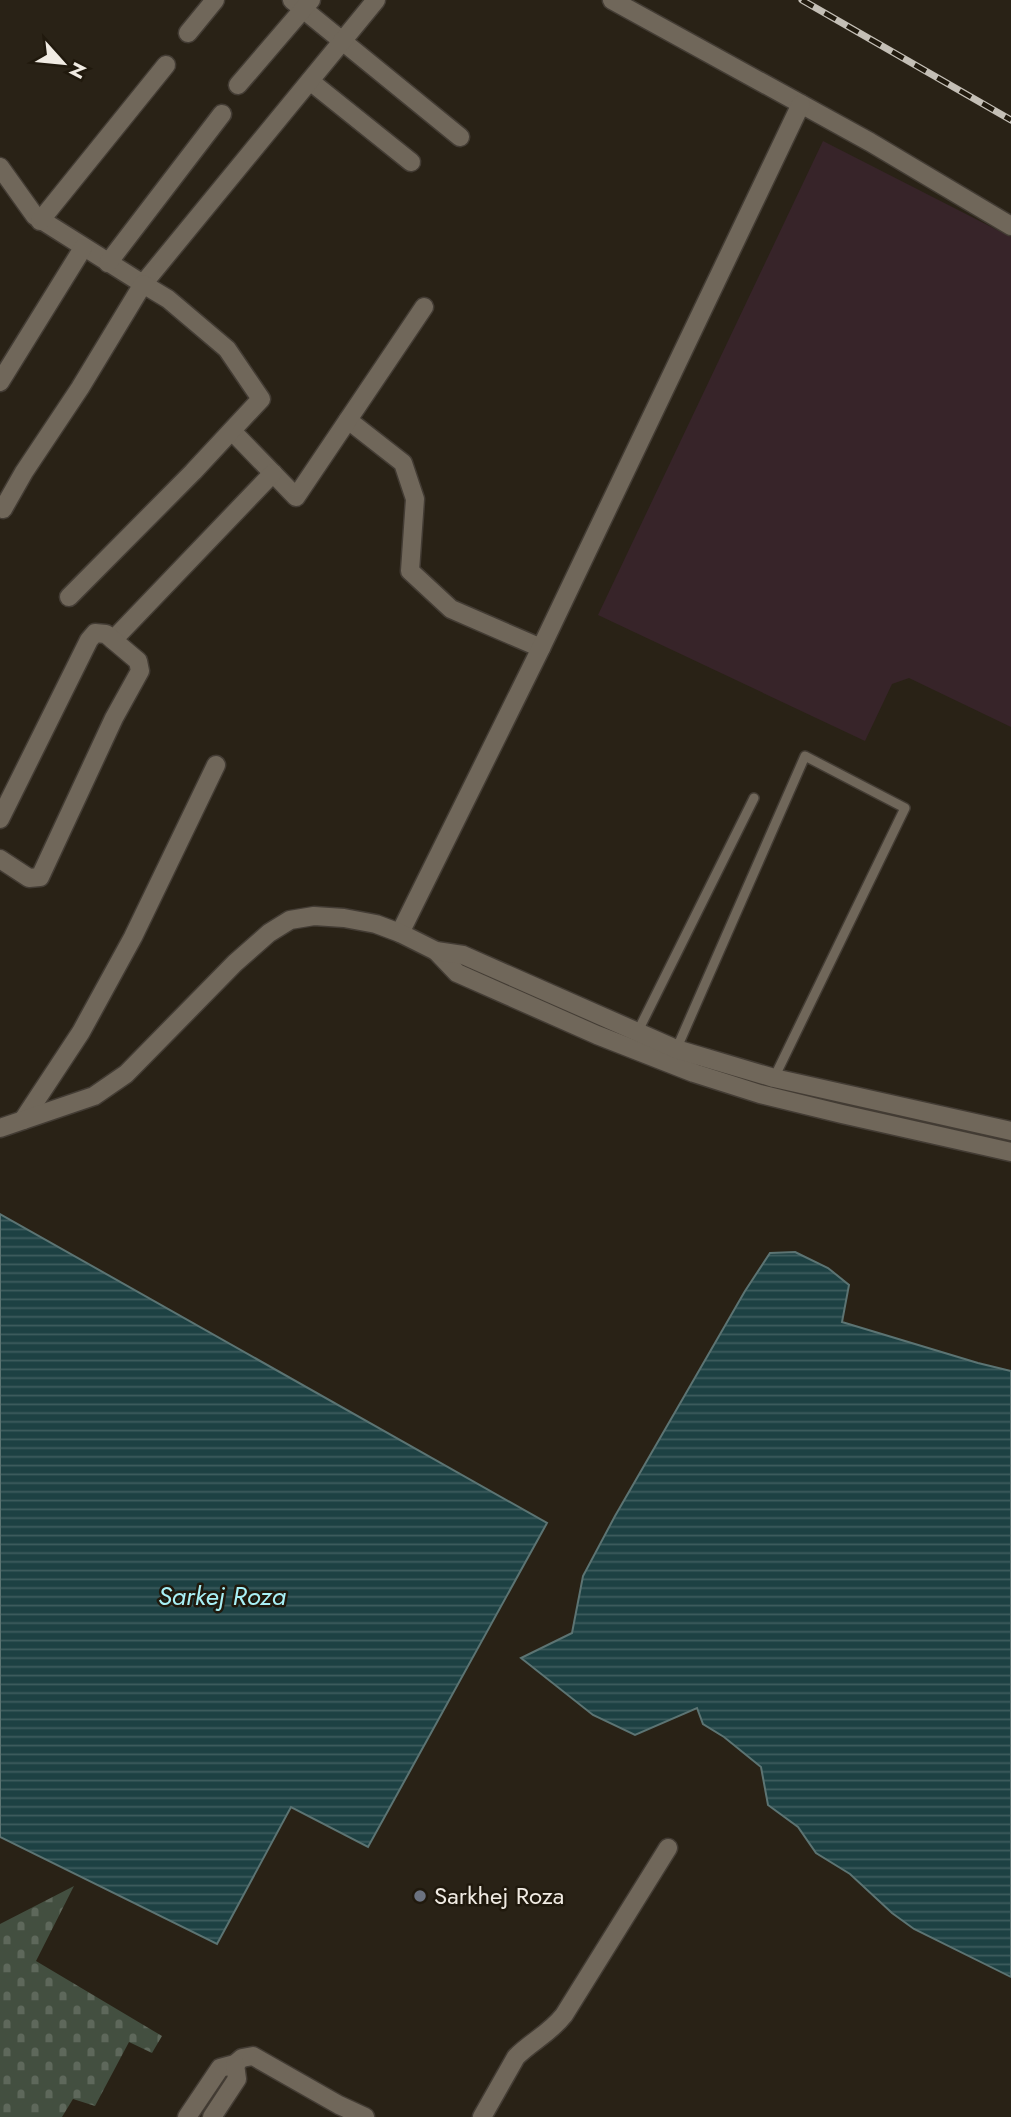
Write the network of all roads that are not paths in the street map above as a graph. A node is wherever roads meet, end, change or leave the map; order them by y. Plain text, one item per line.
1 (215, 0) edge
2 (376, 0) edge
3 (612, 0) edge
4 (302, 3) edge
5 (188, 33) dead end
6 (342, 41) junction
7 (166, 65) dead end
8 (310, 81) junction
9 (238, 85) dead end
10 (801, 104) junction
11 (222, 114) dead end
12 (460, 138) dead end
13 (411, 162) dead end
14 (0, 167) edge
15 (40, 221) junction
16 (1011, 226) edge
17 (83, 248) junction
18 (108, 262) junction
19 (144, 284) junction
20 (425, 307) dead end
21 (0, 382) edge
22 (348, 421) junction
23 (232, 430) junction
24 (273, 473) junction
25 (0, 507) edge
26 (69, 597) dead end
27 (113, 640) junction
28 (541, 648) junction
29 (216, 765) dead end
30 (754, 798) dead end
31 (0, 819) edge
32 (0, 859) edge
33 (400, 933) junction
34 (541, 1000) junction
35 (637, 1033) junction
36 (673, 1057) junction
37 (774, 1078) junction
38 (859, 1099) junction
39 (853, 1117) junction
40 (23, 1120) junction
41 (0, 1128) edge
42 (1011, 1131) edge
43 (1011, 1152) edge
44 (668, 1848) dead end
45 (236, 2064) junction
46 (187, 2117) edge
47 (212, 2117) edge
48 (365, 2117) edge
49 (482, 2117) edge

1 - 5 street
2 - 6 street
3 - 10 street
4 - 6 street
4 - 9 street
6 - 8 street
6 - 12 street
7 - 15 street
8 - 13 street
8 - 19 street
10 - 16 street
10 - 28 street
11 - 18 street
14 - 15 street
15 - 17 street
17 - 18 street
17 - 21 street
18 - 19 street
19 - 23 street
19 - 25 street
20 - 22 street
22 - 24 street
22 - 28 street
23 - 24 street
23 - 26 street
24 - 27 street
27 - 31 street
27 - 32 street
28 - 33 street
29 - 40 street
30 - 35 lane
33 - 34 street
33 - 40 street
34 - 35 street
34 - 36 street
35 - 36 street
36 - 37 street
36 - 37 lane
36 - 39 street
37 - 38 street
38 - 39 street
38 - 42 street
39 - 43 street
40 - 41 street
44 - 49 street
45 - 46 street
45 - 47 street
45 - 48 street

